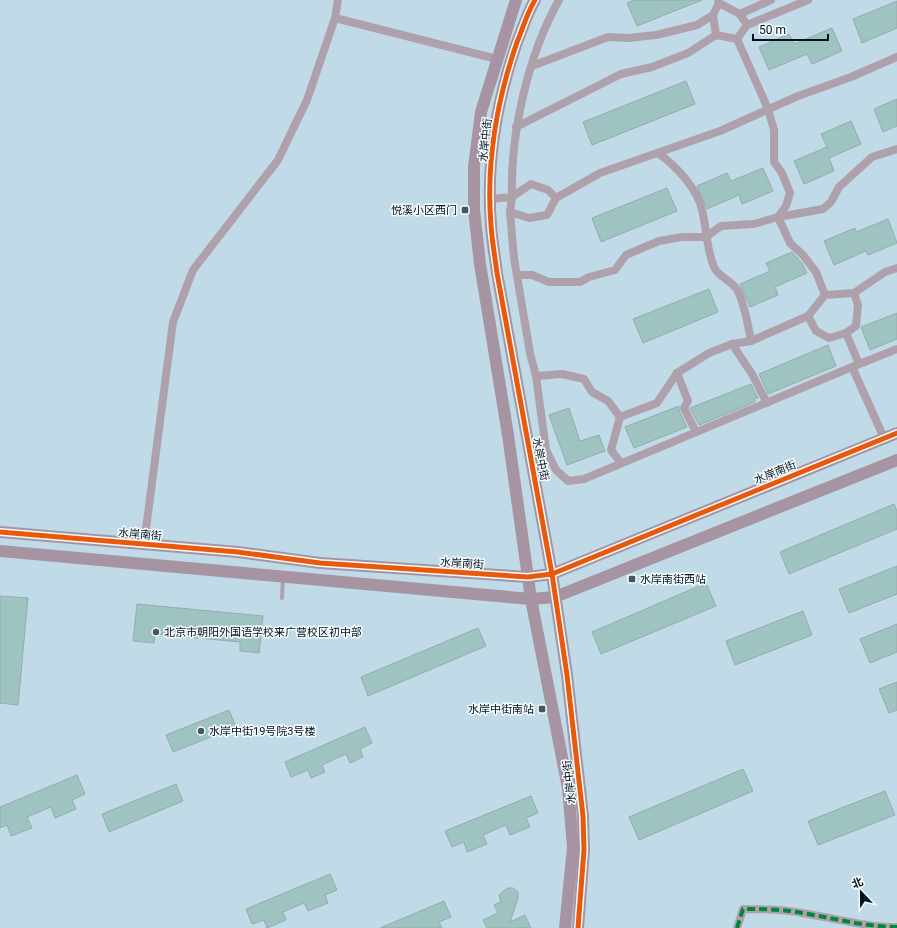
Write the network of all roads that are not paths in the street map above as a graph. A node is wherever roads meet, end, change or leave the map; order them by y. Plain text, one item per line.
1 (338, 0) edge
2 (516, 0) edge
3 (535, 0) edge
4 (559, 0) edge
5 (771, 0) edge
6 (808, 0) edge
7 (718, 2) edge
8 (740, 14) junction
9 (713, 15) junction
10 (335, 18) junction
11 (746, 25) junction
12 (716, 35) junction
13 (737, 39) junction
14 (897, 57) edge
15 (497, 59) junction
16 (532, 66) junction
17 (768, 109) junction
18 (516, 127) junction
19 (897, 149) edge
20 (658, 153) junction
21 (512, 197) junction
22 (556, 198) junction
23 (490, 199) junction
24 (510, 212) junction
25 (778, 217) junction
26 (706, 237) junction
27 (897, 268) edge
28 (518, 275) junction
29 (854, 293) junction
30 (825, 296) junction
31 (808, 316) junction
32 (846, 333) junction
33 (751, 341) junction
34 (732, 344) junction
35 (897, 349) edge
36 (855, 365) junction
37 (677, 373) junction
38 (536, 376) junction
39 (767, 403) junction
40 (620, 417) junction
41 (696, 432) junction
42 (897, 433) edge
43 (884, 438) junction
44 (897, 460) edge
45 (621, 464) junction
46 (0, 532) edge
47 (144, 544) junction
48 (0, 551) edge
49 (552, 574) junction
50 (283, 577) junction
51 (528, 577) junction
52 (555, 596) junction
53 (282, 598) dead end
54 (531, 599) junction
55 (897, 927) edge
56 (565, 928) edge
57 (578, 928) edge
58 (737, 928) edge

1 - 10 street
2 - 15 street, 水岸中街
3 - 23 street, 水岸中街
4 - 16 street
5 - 8 street
6 - 11 street
7 - 8 street
7 - 9 street
8 - 11 street
9 - 12 street
9 - 16 street
10 - 15 street
10 - 47 street
11 - 13 street
12 - 13 street
12 - 18 street
13 - 17 street
14 - 17 street
15 - 51 street, 水岸中街
16 - 18 street
17 - 20 street
17 - 25 street
18 - 21 street
19 - 25 street
20 - 22 street
20 - 26 street
21 - 22 street
21 - 23 street
21 - 24 street
22 - 24 street
23 - 49 street, 水岸中街
24 - 28 street
25 - 26 street
25 - 30 street
26 - 28 street
26 - 33 street
27 - 29 street
28 - 38 street
29 - 30 street
29 - 32 street
30 - 31 street
31 - 32 street
31 - 33 street
32 - 36 street
33 - 34 street
34 - 37 street
34 - 39 street
35 - 36 street
36 - 39 street
36 - 43 street
37 - 40 street
37 - 41 street
38 - 40 street
38 - 45 street
39 - 41 street
40 - 45 street
41 - 45 street
42 - 43 street, 水岸南街
43 - 49 street, 水岸南街
44 - 52 street
46 - 47 street, 水岸南街
47 - 51 street, 水岸南街
48 - 50 street
49 - 51 street, 水岸南街
49 - 52 street, 水岸中街
50 - 53 lane
50 - 54 street
51 - 54 street, 水岸中街
52 - 54 street
52 - 57 street, 水岸中街
54 - 56 street, 水岸中街
55 - 58 street

